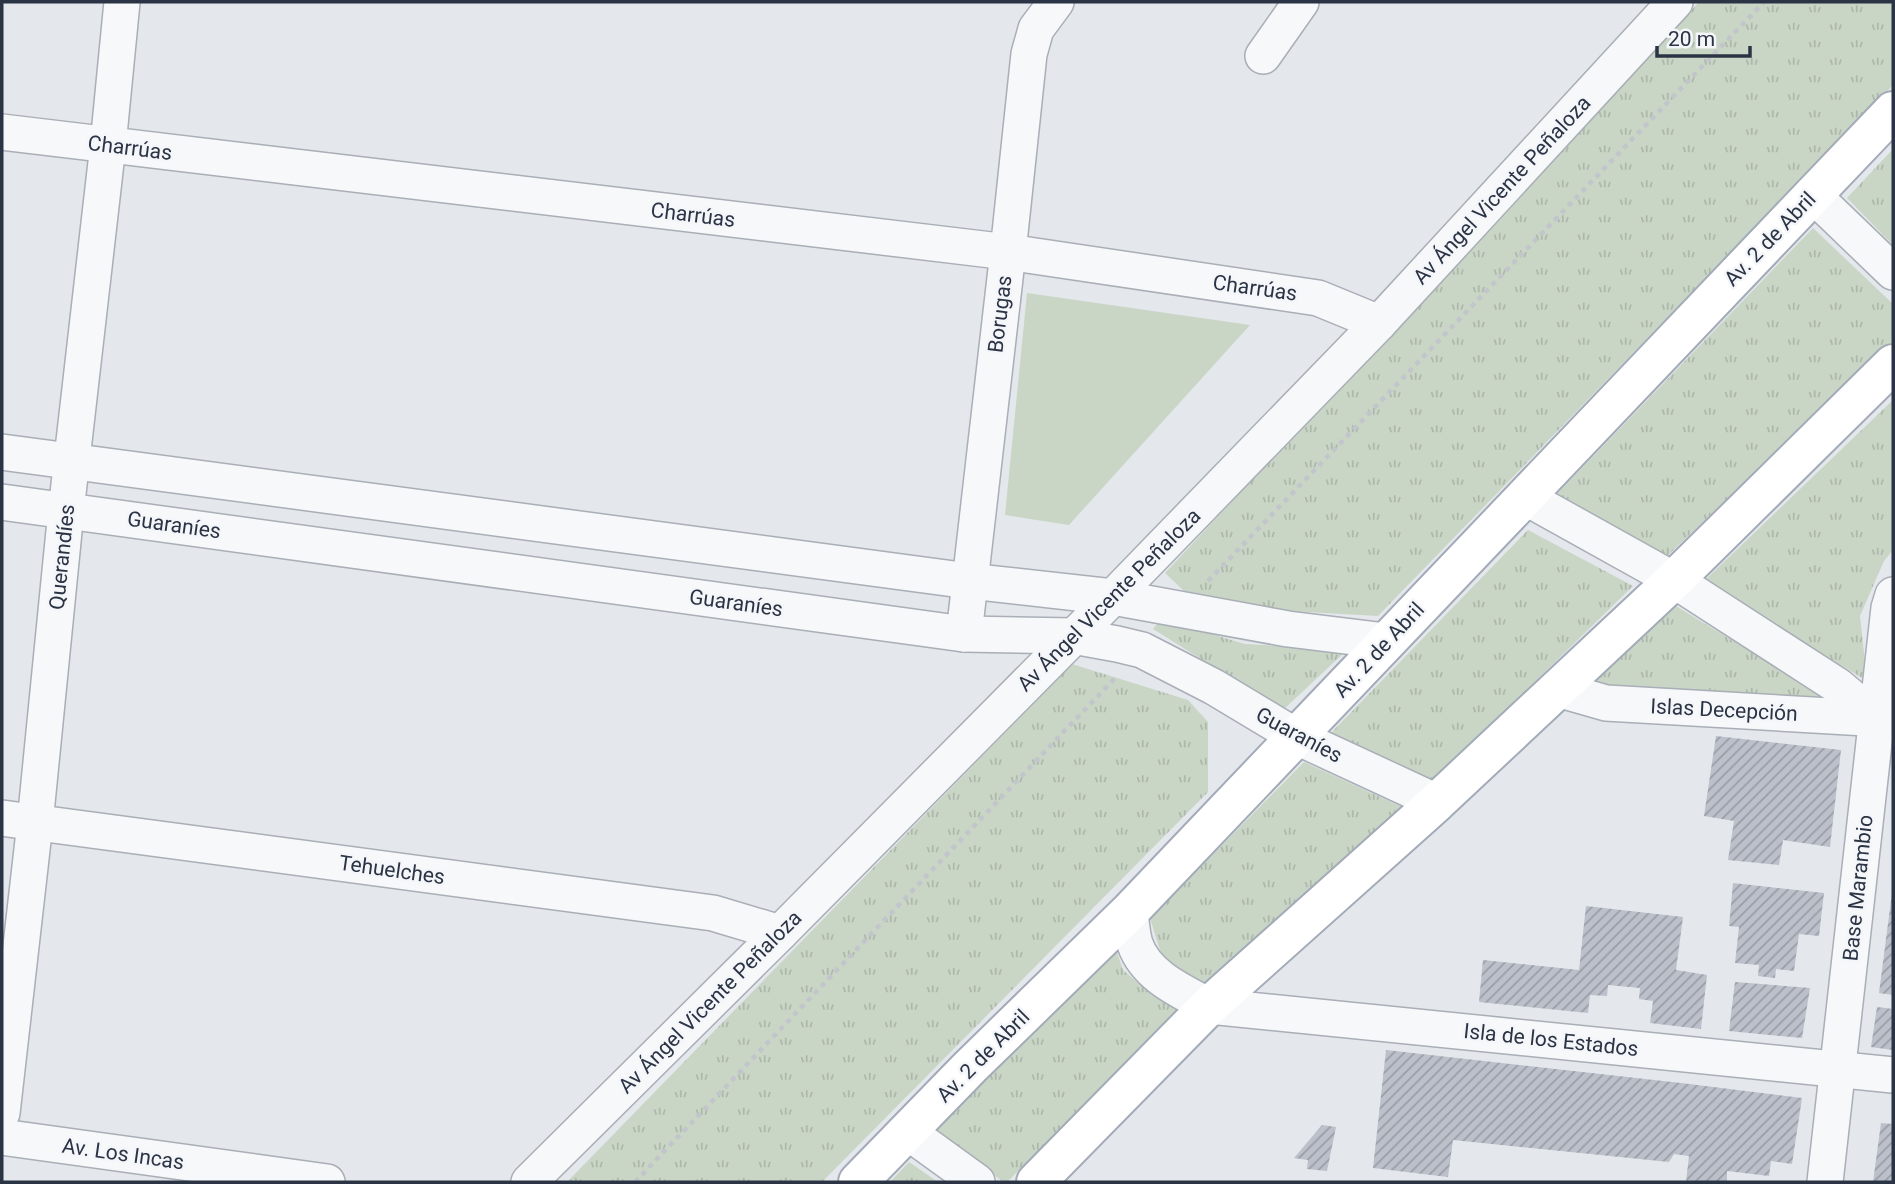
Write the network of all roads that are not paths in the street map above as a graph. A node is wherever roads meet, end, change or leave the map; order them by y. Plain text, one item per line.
1 (122, 2) edge
2 (1056, 2) edge
3 (1301, 2) edge
4 (1675, 2) edge
5 (1263, 56) dead end
6 (1893, 111) edge
7 (2, 132) edge
8 (108, 145) junction
9 (1812, 194) junction
10 (1008, 252) junction
11 (1893, 272) edge
12 (1379, 323) junction
13 (1893, 364) edge
14 (2, 452) edge
15 (72, 461) junction
16 (1525, 497) junction
17 (2, 502) edge
18 (66, 511) junction
19 (1674, 580) junction
20 (969, 581) junction
21 (1893, 595) edge
22 (1113, 597) junction
23 (964, 634) junction
24 (1073, 636) junction
25 (1386, 641) junction
26 (1557, 690) junction
27 (1885, 719) edge
28 (1297, 737) junction
29 (1437, 802) junction
30 (18, 820) edge
31 (1130, 911) junction
32 (780, 933) junction
33 (1209, 1006) junction
34 (1839, 1069) junction
35 (1893, 1075) edge
36 (2, 1113) edge
37 (908, 1132) junction
38 (2, 1137) edge
39 (327, 1182) edge
40 (529, 1182) edge
41 (858, 1182) edge
42 (977, 1182) edge
43 (1036, 1182) edge
44 (1825, 1182) edge

1 - 8 street, Querandíes
2 - 10 street, Borugas
3 - 5 street
4 - 12 street, Av Ángel Vicente Peñaloza
6 - 9 main road, Av. 2 de Abril
7 - 8 street, Charrúas
8 - 10 street, Charrúas
8 - 15 street, Querandíes
9 - 11 street
9 - 16 main road, Av. 2 de Abril
10 - 12 street, Charrúas
10 - 20 street, Borugas
12 - 22 street, Av Ángel Vicente Peñaloza
13 - 19 main road
14 - 15 street
15 - 18 street, Querandíes
15 - 20 street
16 - 19 street
16 - 25 main road, Av. 2 de Abril
17 - 18 street, Guaraníes
18 - 23 street, Guaraníes
18 - 30 street, Querandíes
19 - 26 main road
19 - 27 street
20 - 22 street
20 - 23 street, Borugas
21 - 27 street, Base Marambio
22 - 24 street, Av Ángel Vicente Peñaloza
22 - 25 street
23 - 24 street, Guaraníes
24 - 28 street, Guaraníes
24 - 32 street, Av Ángel Vicente Peñaloza
25 - 28 main road, Av. 2 de Abril
26 - 27 street, Islas Decepción
26 - 29 main road
27 - 34 street, Base Marambio
28 - 29 street, Guaraníes
28 - 31 main road, Av. 2 de Abril
29 - 33 main road
30 - 32 street, Tehuelches
30 - 36 street, Querandíes
31 - 33 street
31 - 37 main road, Av. 2 de Abril
32 - 40 street, Av Ángel Vicente Peñaloza
33 - 34 street, Isla de los Estados
33 - 43 main road
34 - 35 street, Isla de los Estados
34 - 44 street, Base Marambio
37 - 41 main road, Av. 2 de Abril
37 - 42 street
38 - 39 street, Av. Los Incas

